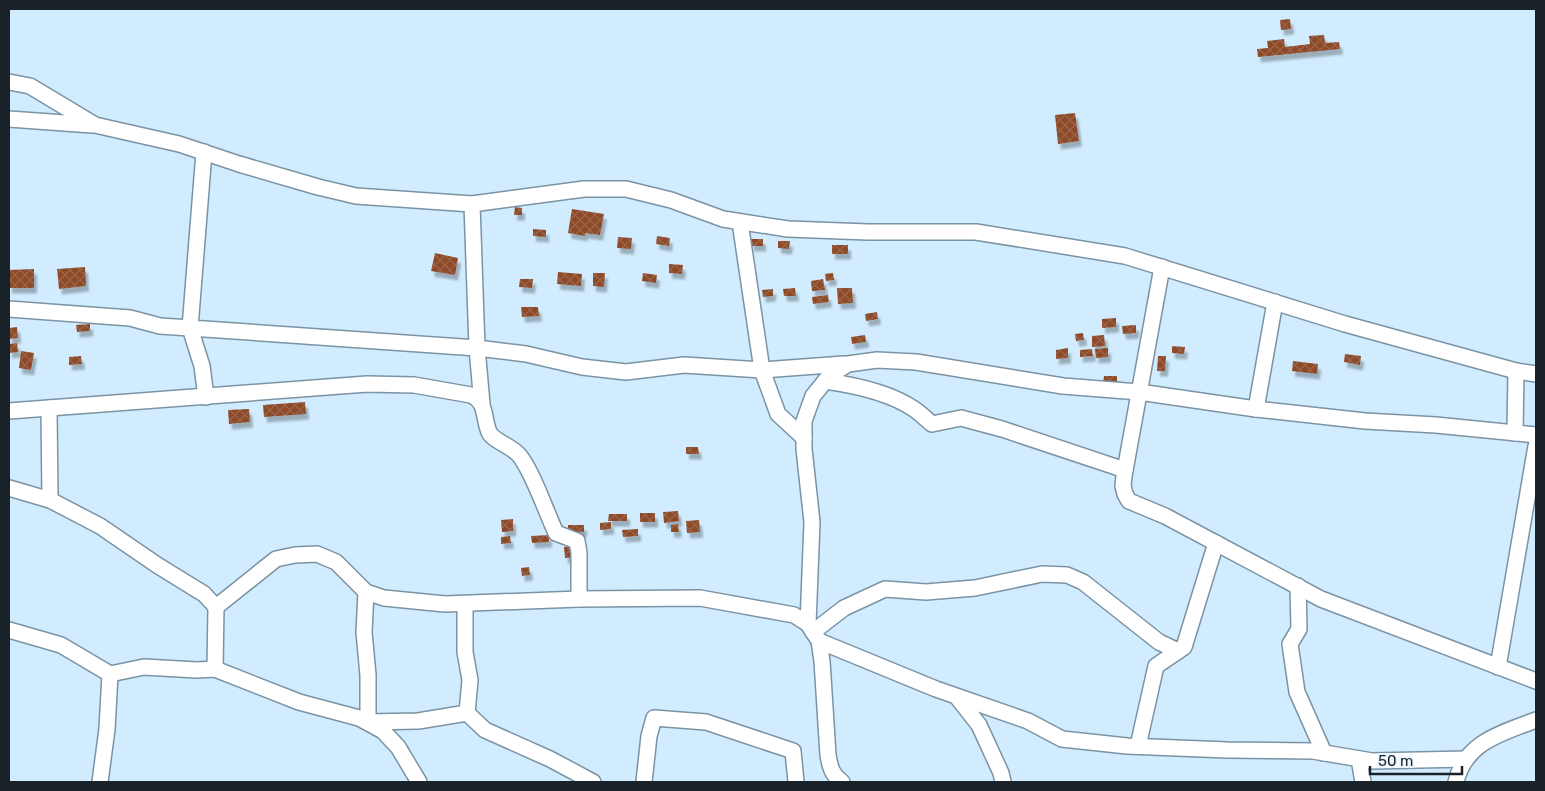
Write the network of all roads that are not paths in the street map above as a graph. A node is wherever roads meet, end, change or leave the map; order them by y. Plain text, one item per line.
1 (9, 82) edge
2 (9, 119) edge
3 (94, 125) junction
4 (204, 152) junction
5 (472, 204) junction
6 (740, 222) junction
7 (1162, 268) junction
8 (1275, 302) junction
9 (9, 309) edge
10 (190, 328) junction
11 (477, 348) junction
12 (848, 364) junction
13 (762, 370) junction
14 (1516, 370) junction
15 (1536, 374) edge
16 (825, 381) junction
17 (1139, 392) junction
18 (206, 397) junction
19 (482, 404) junction
20 (49, 408) junction
21 (1256, 409) junction
22 (9, 411) edge
23 (1515, 433) junction
24 (1536, 435) edge
25 (804, 438) junction
26 (1536, 446) edge
27 (1125, 470) junction
28 (9, 488) edge
29 (50, 500) junction
30 (1216, 543) junction
31 (1298, 586) junction
32 (366, 592) junction
33 (579, 599) junction
34 (464, 604) junction
35 (216, 607) junction
36 (9, 630) edge
37 (813, 632) junction
38 (1178, 652) junction
39 (1498, 667) junction
40 (215, 669) junction
41 (110, 674) junction
42 (1536, 681) edge
43 (956, 696) junction
44 (467, 713) junction
45 (1536, 720) edge
46 (368, 722) junction
47 (1138, 746) junction
48 (1324, 753) junction
49 (1359, 759) junction
50 (1466, 759) junction
51 (100, 782) edge
52 (419, 782) edge
53 (592, 782) edge
54 (644, 782) edge
55 (796, 782) edge
56 (842, 782) edge
57 (1003, 782) edge
58 (1363, 782) edge
59 (1456, 782) edge

1 - 3 street
2 - 3 street
3 - 4 street
4 - 5 street
4 - 10 street
5 - 6 street
5 - 11 street
6 - 7 street
6 - 13 street
7 - 8 street
7 - 17 street
8 - 14 street
8 - 21 street
9 - 10 street
10 - 11 street
10 - 18 street
11 - 13 street
11 - 19 street
12 - 13 street
12 - 16 street
12 - 17 street
13 - 25 street
14 - 15 street
14 - 23 street
16 - 25 street
16 - 27 street
17 - 21 street
17 - 27 street
18 - 19 street
18 - 20 street
19 - 33 street
20 - 22 street
20 - 29 street
21 - 23 street
23 - 24 street
25 - 37 street
26 - 39 street
27 - 30 street
28 - 29 street
29 - 35 street
30 - 31 street
30 - 38 street
31 - 39 street
31 - 48 street
32 - 34 street
32 - 35 street
32 - 46 street
33 - 34 street
33 - 37 street
34 - 44 street
35 - 40 street
36 - 41 street
37 - 38 street
37 - 43 street
37 - 56 street
38 - 47 street
39 - 42 street
40 - 41 street
40 - 46 street
41 - 51 street
43 - 47 street
43 - 57 street
44 - 46 street
44 - 53 street
45 - 50 street
46 - 52 street
47 - 48 street
48 - 49 street
49 - 50 street
49 - 58 street
50 - 59 street
54 - 55 street

